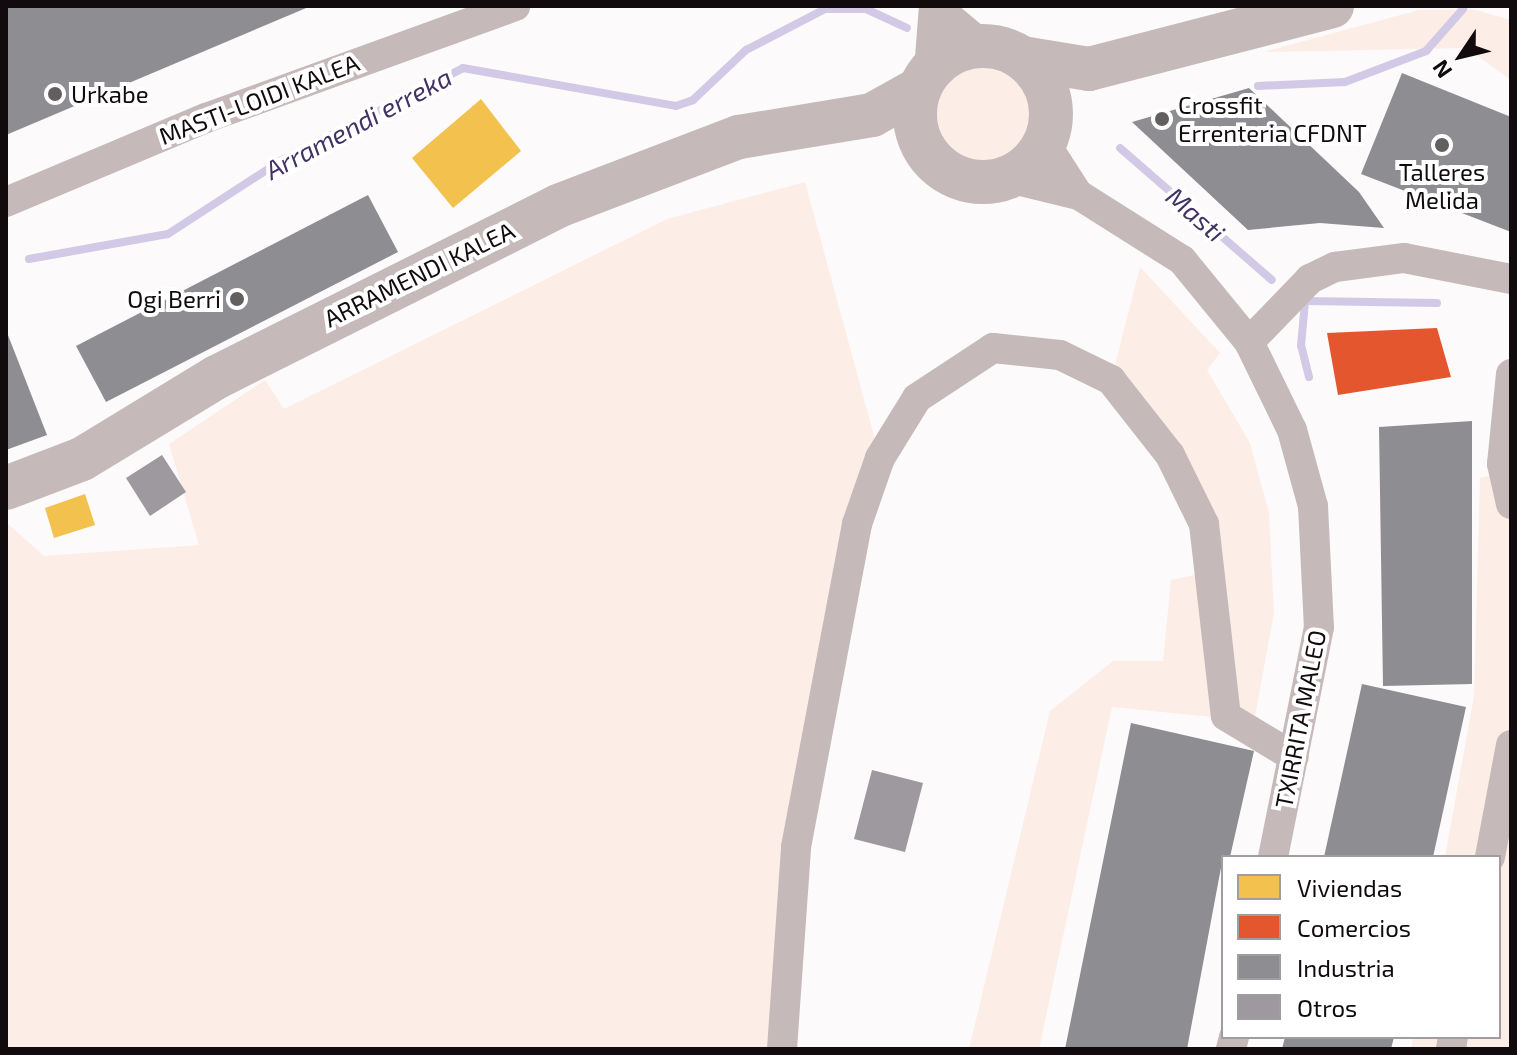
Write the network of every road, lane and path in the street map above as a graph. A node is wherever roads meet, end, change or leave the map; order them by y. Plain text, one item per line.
1 (515, 6) edge
2 (935, 6) edge
3 (1332, 6) edge
4 (1002, 52) junction
5 (1112, 65) junction
6 (924, 80) junction
7 (855, 121) junction
8 (1048, 127) junction
9 (929, 157) junction
10 (1008, 178) junction
11 (1079, 195) junction
12 (6, 202) edge
13 (1511, 279) edge
14 (1249, 342) junction
15 (1511, 374) edge
16 (6, 488) edge
17 (1511, 504) edge
18 (1511, 745) edge
19 (1294, 757) junction
20 (1273, 855) edge
21 (1490, 855) edge
22 (782, 1049) edge

1 - 12 street, MASTI-LOIDI KALEA
2 - 4 street
2 - 6 street
3 - 5 street
4 - 5 street
4 - 6 street
4 - 8 street
5 - 8 street
6 - 7 street, ARRAMENDI KALEA
6 - 9 street
7 - 9 street
7 - 16 street, ARRAMENDI KALEA
8 - 10 street
8 - 11 street, TXIRRITA MALEO
9 - 10 street
10 - 11 street, TXIRRITA MALEO
11 - 14 street, TXIRRITA MALEO
13 - 14 street
14 - 19 street, TXIRRITA MALEO
15 - 17 street
18 - 21 street
19 - 20 street, TXIRRITA MALEO
19 - 22 street

